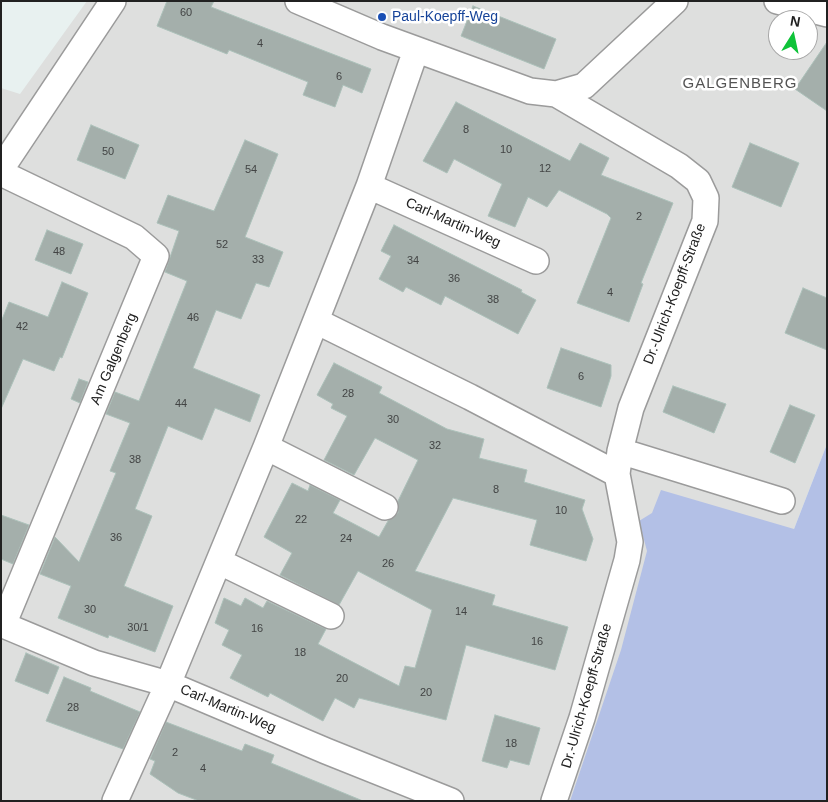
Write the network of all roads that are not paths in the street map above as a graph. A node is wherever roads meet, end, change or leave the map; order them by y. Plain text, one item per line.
1 (113, 1) edge
2 (298, 1) edge
3 (675, 1) edge
4 (777, 1) edge
5 (827, 14) edge
6 (416, 50) junction
7 (556, 94) junction
8 (1, 169) edge
9 (1, 173) edge
10 (370, 186) junction
11 (536, 261) dead end
12 (316, 320) junction
13 (266, 447) junction
14 (618, 462) junction
15 (782, 501) dead end
16 (385, 507) dead end
17 (220, 562) junction
18 (331, 616) dead end
19 (2, 625) edge
20 (168, 684) junction
21 (115, 801) edge
22 (451, 801) edge
23 (554, 801) edge

1 - 8 street
2 - 6 street
3 - 7 street
4 - 5 street
6 - 7 street
6 - 10 street, Carl-Martin-Weg
7 - 14 street, Dr.-Ulrich-Koepff-Straße
9 - 19 street, Am Galgenberg
10 - 11 street, Carl-Martin-Weg
10 - 12 street, Carl-Martin-Weg
12 - 13 street, Carl-Martin-Weg
12 - 14 street
13 - 16 street
13 - 17 street, Carl-Martin-Weg
14 - 15 street
14 - 23 street, Dr.-Ulrich-Koepff-Straße
17 - 18 street
17 - 20 street, Carl-Martin-Weg
19 - 20 street, Am Galgenberg
20 - 21 street
20 - 22 street, Carl-Martin-Weg

